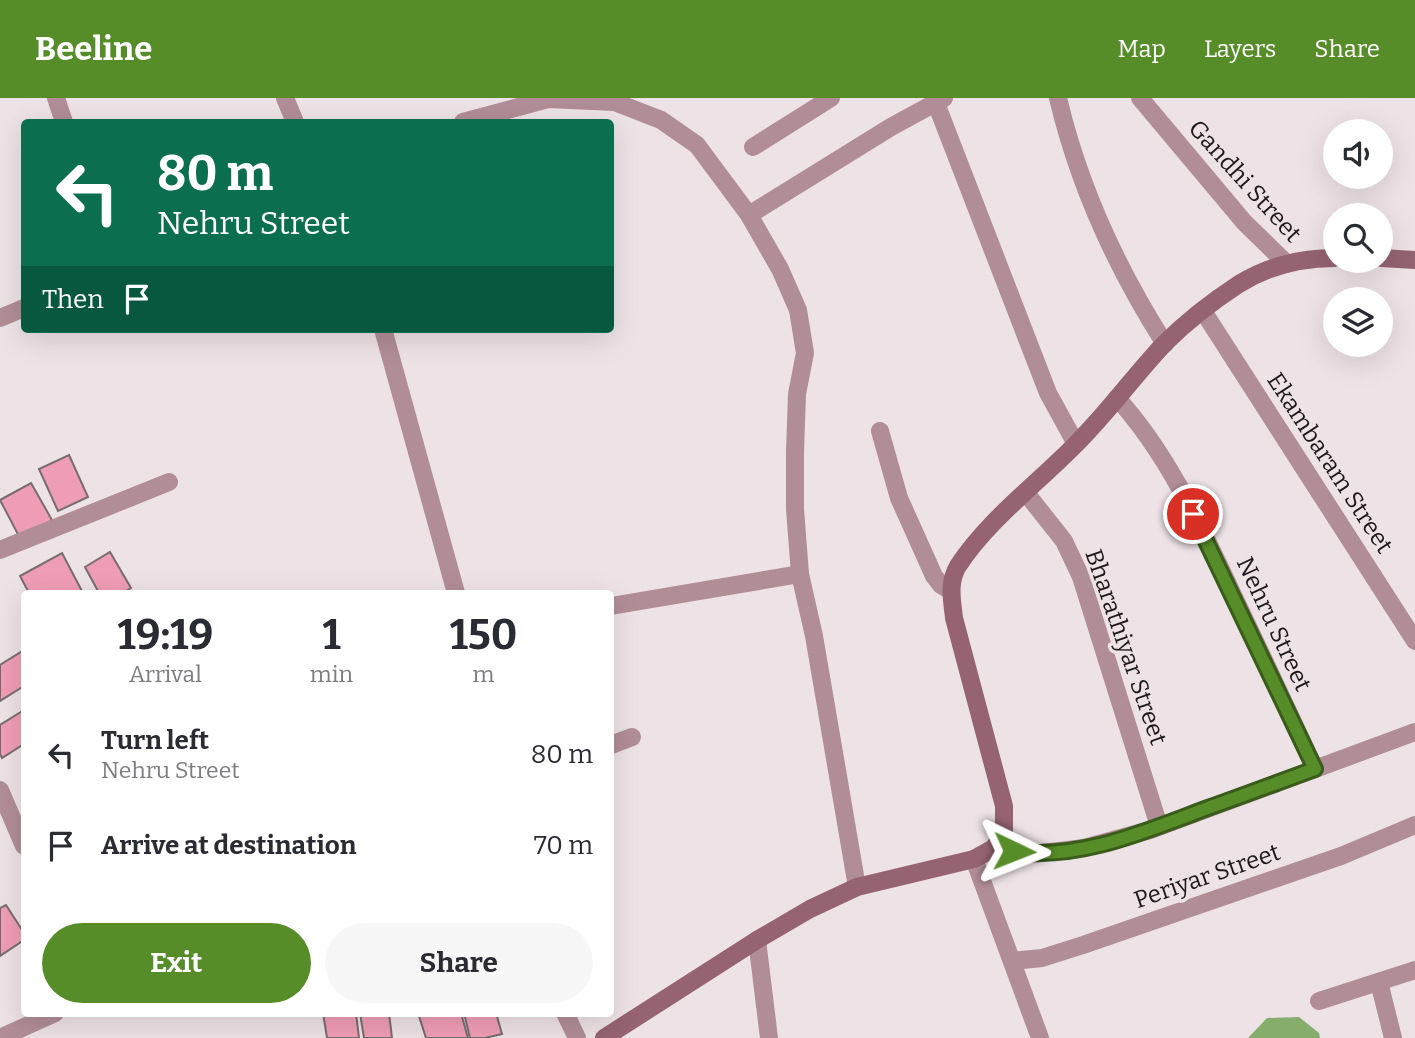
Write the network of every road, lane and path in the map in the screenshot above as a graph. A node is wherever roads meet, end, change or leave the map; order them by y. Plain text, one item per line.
1 (56, 98) edge
2 (285, 98) edge
3 (831, 98) edge
4 (1058, 98) edge
5 (1140, 98) edge
6 (938, 100) edge
7 (63, 119) edge
8 (294, 119) edge
9 (474, 119) edge
10 (754, 147) dead end
11 (748, 215) junction
12 (1323, 258) edge
13 (1393, 259) edge
14 (1415, 260) edge
15 (1287, 264) junction
16 (21, 309) edge
17 (1203, 311) junction
18 (0, 318) edge
19 (384, 333) edge
20 (1165, 344) junction
21 (1116, 398) junction
22 (880, 431) dead end
23 (1076, 444) junction
24 (169, 482) dead end
25 (1026, 493) junction
26 (0, 551) edge
27 (800, 574) junction
28 (455, 590) edge
29 (951, 591) junction
30 (614, 605) edge
31 (1415, 642) edge
32 (1415, 732) edge
33 (632, 737) dead end
34 (614, 744) edge
35 (1315, 769) junction
36 (0, 790) edge
37 (1415, 825) edge
38 (1159, 826) junction
39 (21, 839) edge
40 (994, 848) junction
41 (974, 859) junction
42 (857, 887) junction
43 (757, 940) junction
44 (1012, 961) junction
45 (1415, 970) edge
46 (1379, 982) junction
47 (1319, 1001) dead end
48 (46, 1017) edge
49 (567, 1017) edge
50 (0, 1038) edge
51 (577, 1038) edge
52 (604, 1038) edge
53 (769, 1038) edge
54 (1040, 1038) edge
55 (1393, 1038) edge

1 - 7 street
2 - 8 street
3 - 10 street
4 - 20 street
5 - 15 street, Gandhi Street
6 - 11 street
6 - 23 street
9 - 11 street
11 - 27 street
12 - 15 street
13 - 14 street
15 - 17 street
16 - 18 street
17 - 20 street
17 - 31 street, Ekambaram Street
19 - 28 street
20 - 21 street
21 - 23 street
21 - 35 street, Nehru Street
22 - 29 street
23 - 25 street
24 - 26 street
25 - 29 street
25 - 38 street, Bharathiyar Street
27 - 30 street
27 - 42 street
29 - 40 street
32 - 35 street
33 - 34 street
35 - 38 street
36 - 39 street
37 - 44 street, Periyar Street
38 - 40 street
40 - 41 street
41 - 42 street
41 - 44 street
42 - 43 street
43 - 52 street
43 - 53 street
44 - 54 street
45 - 46 street
46 - 47 street
46 - 55 street
48 - 50 street
49 - 51 street

